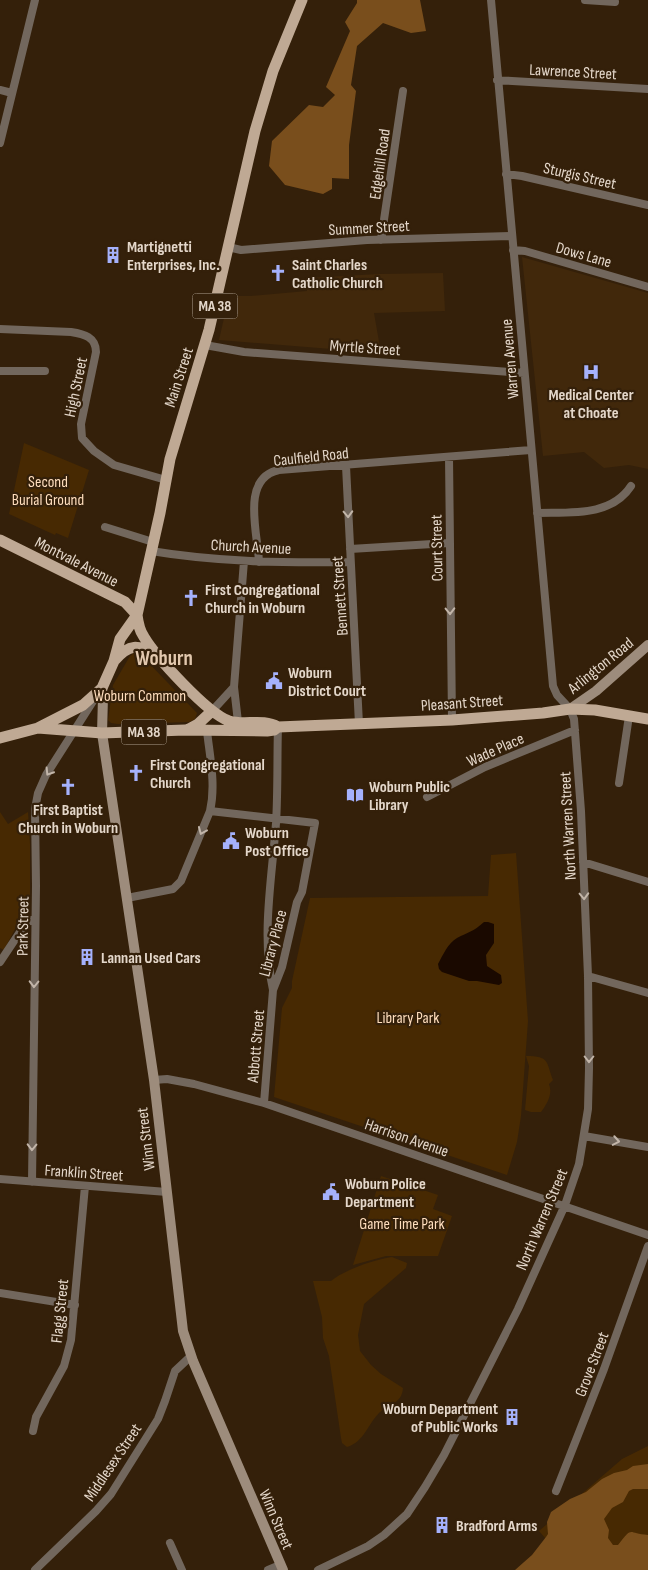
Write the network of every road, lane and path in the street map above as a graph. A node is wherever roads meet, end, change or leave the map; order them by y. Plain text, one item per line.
1 (35, 0) edge
2 (302, 0) edge
3 (491, 0) edge
4 (585, 0) edge
5 (615, 2) dead end
6 (497, 80) junction
7 (648, 89) edge
8 (0, 90) edge
9 (403, 91) dead end
10 (12, 93) junction
11 (0, 143) edge
12 (506, 174) junction
13 (648, 205) edge
14 (511, 236) junction
15 (381, 240) junction
16 (228, 247) junction
17 (513, 250) junction
18 (648, 287) edge
19 (0, 329) edge
20 (205, 345) junction
21 (0, 370) edge
22 (44, 371) dead end
23 (524, 373) junction
24 (531, 450) junction
25 (449, 457) junction
26 (346, 466) junction
27 (166, 480) junction
28 (632, 486) dead end
29 (537, 514) junction
30 (105, 527) dead end
31 (0, 540) edge
32 (449, 543) junction
33 (152, 546) junction
34 (350, 549) junction
35 (244, 561) junction
36 (259, 562) junction
37 (350, 562) junction
38 (137, 615) junction
39 (648, 645) edge
40 (159, 658) junction
41 (114, 661) junction
42 (234, 687) junction
43 (102, 688) junction
44 (570, 709) junction
45 (212, 711) junction
46 (629, 716) junction
47 (648, 719) edge
48 (452, 720) junction
49 (238, 722) junction
50 (359, 724) junction
51 (278, 727) junction
52 (38, 728) junction
53 (185, 730) junction
54 (575, 730) junction
55 (75, 731) junction
56 (207, 731) junction
57 (102, 734) junction
58 (0, 738) edge
59 (619, 783) dead end
60 (427, 797) dead end
61 (210, 811) junction
62 (276, 818) junction
63 (583, 862) junction
64 (648, 882) edge
65 (127, 898) junction
66 (35, 918) junction
67 (0, 962) edge
68 (588, 976) junction
69 (273, 990) junction
70 (648, 993) edge
71 (154, 1080) junction
72 (264, 1103) junction
73 (584, 1136) junction
74 (648, 1147) edge
75 (0, 1179) edge
76 (32, 1182) junction
77 (85, 1186) junction
78 (167, 1192) junction
79 (565, 1206) junction
80 (648, 1235) edge
81 (648, 1246) edge
82 (0, 1293) edge
83 (75, 1305) junction
84 (191, 1356) junction
85 (33, 1430) dead end
86 (556, 1491) dead end
87 (170, 1542) dead end
88 (282, 1567) edge
89 (35, 1570) edge
90 (182, 1570) edge
91 (268, 1570) edge
92 (318, 1570) edge

1 - 10 street
2 - 16 main road, Main Street / MA 38
3 - 6 street, Warren Avenue
4 - 5 street
6 - 7 street, Lawrence Street
6 - 12 street, Warren Avenue
8 - 10 street
9 - 15 street, Edgehill Road
10 - 11 street
12 - 13 street, Sturgis Street
12 - 14 street, Warren Avenue
14 - 15 street, Summer Street
14 - 17 street, Warren Avenue
15 - 16 street, Summer Street
16 - 20 main road, Main Street / MA 38
17 - 18 street, Dows Lane
17 - 23 street, Warren Avenue
19 - 27 street, High Street
20 - 23 street, Myrtle Street
20 - 27 main road, Main Street / MA 38
21 - 22 street
23 - 24 street, Warren Avenue
24 - 25 street
24 - 29 street, Warren Avenue
25 - 26 street, Caulfield Road
25 - 32 street, Court Street
26 -> 34 street, Bennett Street
26 - 36 street, Caulfield Road
27 - 33 main road, Main Street / MA 38
28 - 29 street
29 - 44 street, Warren Avenue
30 - 33 street, Church Avenue
31 - 38 main road, Montvale Avenue
32 - 34 street
32 -> 48 street, Court Street
33 - 35 street, Church Avenue
33 - 38 main road, Main Street / MA 38
34 - 37 street, Bennett Street
35 - 36 street, Church Avenue
35 - 42 street
36 - 37 street, Church Avenue
37 - 50 street, Bennett Street
38 - 40 main road
38 - 41 main road, Main Street / MA 38
39 - 44 main road, Arlington Road
40 - 41 main road
40 - 45 main road, Pleasant Street
41 - 43 main road, Main Street / MA 38
42 - 45 street
42 - 49 street
43 - 52 main road, Main Street / MA 38
43 - 55 street, Park Street
43 - 57 main road, Winn Street
44 - 46 main road, Pleasant Street
44 - 48 main road, Pleasant Street
44 - 54 street, North Warren Street
45 - 49 main road, Pleasant Street
45 - 53 main road, MA 38
46 - 47 main road, Pleasant Street
46 - 59 street
48 - 50 main road, Pleasant Street
49 - 51 main road, Pleasant Street
50 - 51 main road, Pleasant Street
51 - 56 main road, Pleasant Street
51 - 62 street
52 - 55 main road, Main Street / MA 38
52 - 58 main road, Main Street / MA 38
53 - 56 main road, Pleasant Street
53 - 57 main road, Pleasant Street / MA 38
54 - 60 street, Wade Place
54 - 63 street, North Warren Street
55 - 57 main road, Main Street / MA 38
55 -> 66 street, Park Street
56 - 61 street
57 - 65 main road, Winn Street
61 - 62 street
61 -> 65 street
62 - 69 street, Library Place
62 - 69 street, Library Place
63 - 64 street
63 -> 68 street, North Warren Street
65 - 71 main road, Winn Street
66 - 67 street
66 -> 76 street, Park Street
68 - 70 street
68 -> 73 street, North Warren Street
69 - 72 street, Abbott Street
71 - 72 street, Harrison Avenue
71 - 78 main road, Winn Street
72 - 79 street, Harrison Avenue
73 -> 74 street
73 - 79 street, North Warren Street
75 - 76 street, Franklin Street
76 - 77 street, Franklin Street
77 - 78 street, Franklin Street
77 - 83 street, Flagg Street
78 - 84 main road, Winn Street
79 - 80 street, Harrison Avenue
79 - 92 street, North Warren Street
81 - 86 street, Grove Street
82 - 83 street
83 - 85 street, Flagg Street
84 - 88 main road, Winn Street
84 - 89 street, Middlesex Street
87 - 90 street
88 - 91 street

